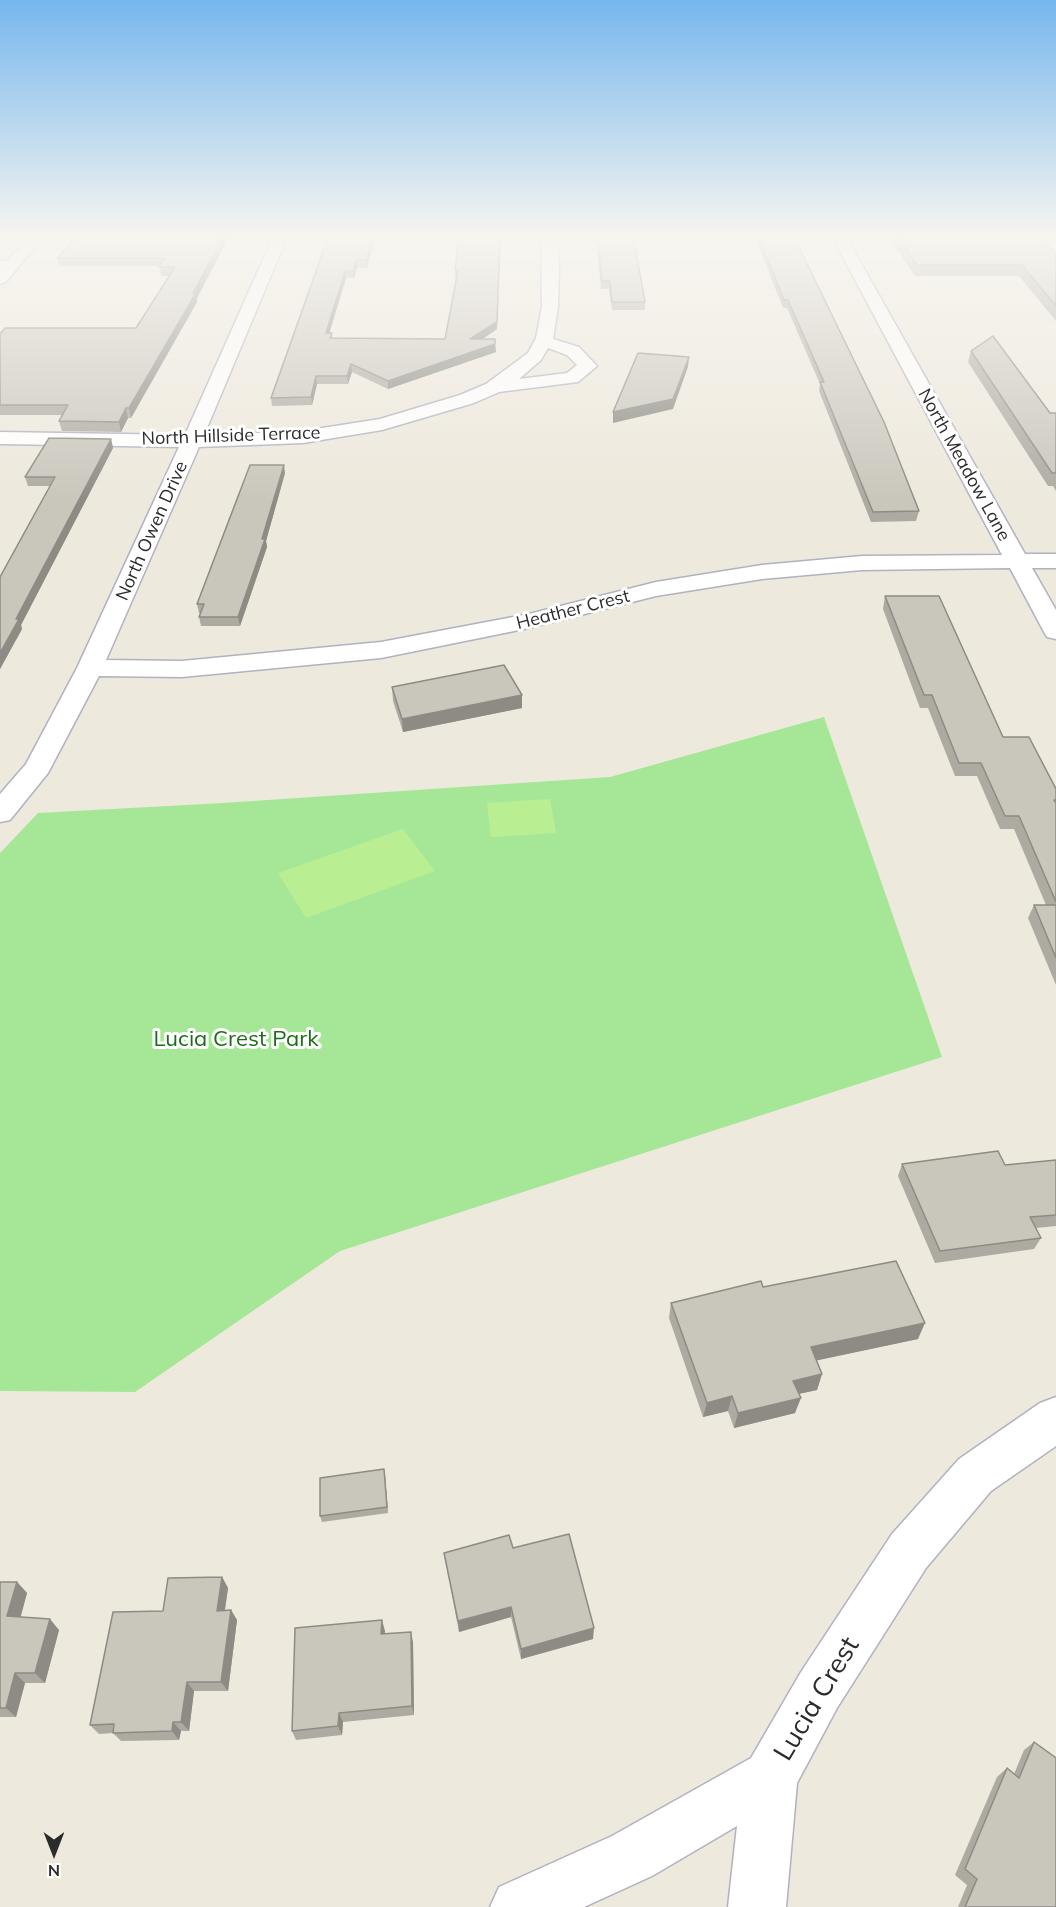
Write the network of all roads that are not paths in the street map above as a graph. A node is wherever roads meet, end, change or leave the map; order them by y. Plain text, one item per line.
1 (243, 324) edge
2 (547, 324) edge
3 (887, 324) edge
4 (543, 341) junction
5 (493, 388) junction
6 (0, 438) edge
7 (193, 441) junction
8 (1016, 560) junction
9 (1056, 561) edge
10 (1056, 632) edge
11 (90, 668) junction
12 (0, 813) edge
13 (1056, 1419) edge
14 (770, 1776) junction
15 (519, 1907) edge
16 (757, 1907) edge

1 - 7 street, North Owen Drive
2 - 4 street, North Hillside Terrace
3 - 8 street, North Meadow Lane
4 - 5 street, North Hillside Terrace
4 - 5 street
5 - 7 street, North Hillside Terrace
6 - 7 street, North Hillside Terrace
7 - 11 street, North Owen Drive
8 - 9 street, Heather Crest
8 - 10 street, North Meadow Lane
8 - 11 street, Heather Crest
11 - 12 street, North Owen Drive
13 - 14 street, Lucia Crest
14 - 15 street, Lucia Crest
14 - 16 street

